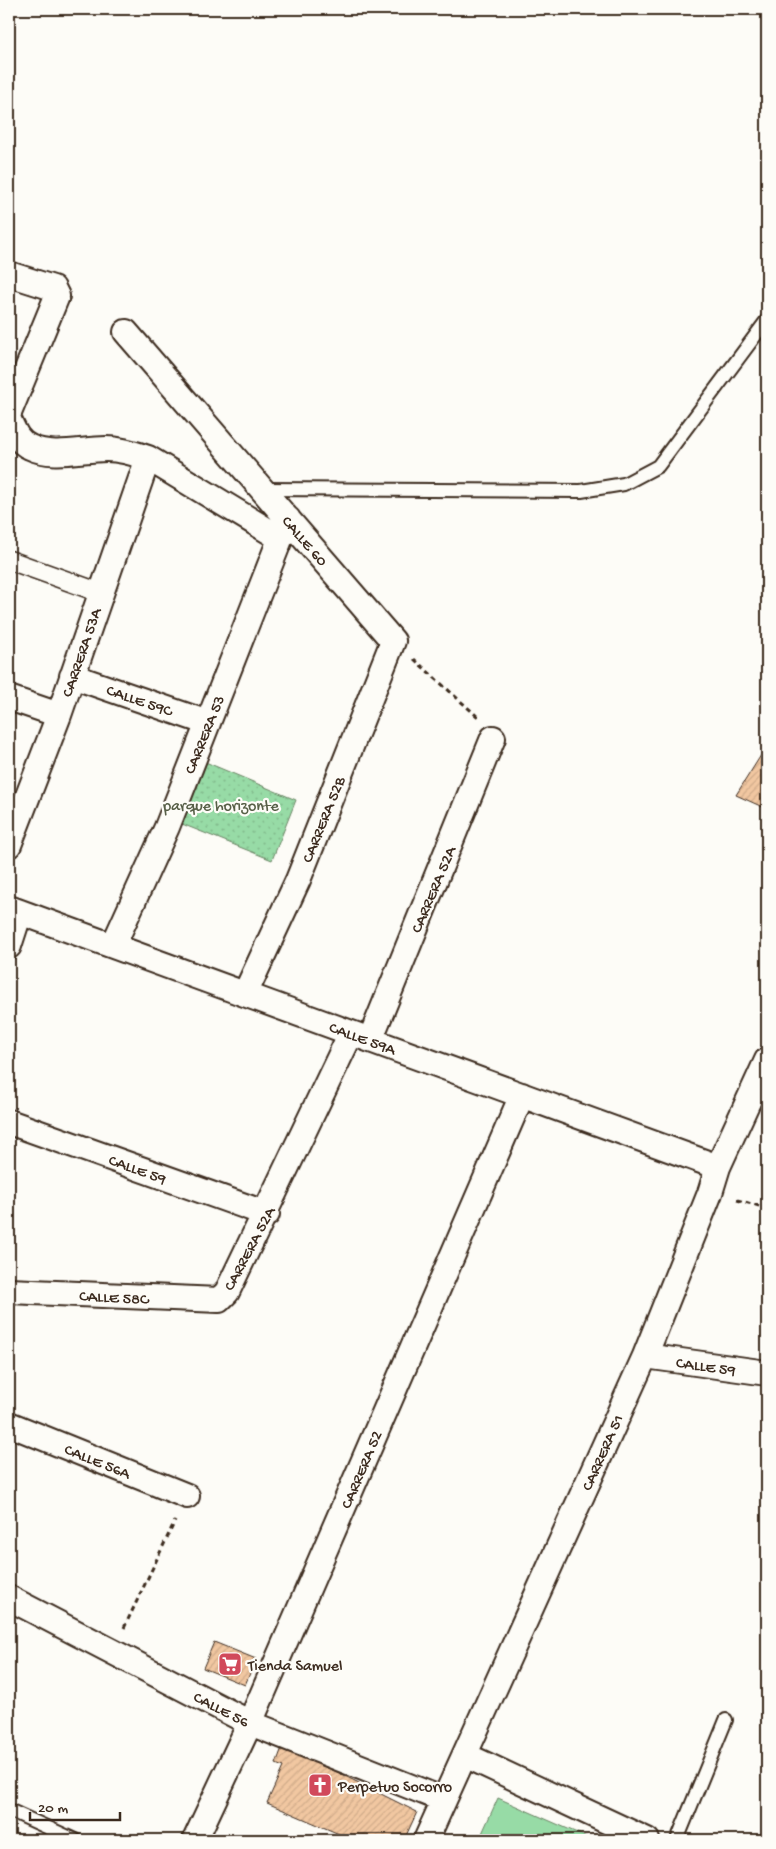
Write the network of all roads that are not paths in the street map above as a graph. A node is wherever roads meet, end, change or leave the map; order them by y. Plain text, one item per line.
1 (9, 274) edge
2 (767, 320) edge
3 (126, 332) dead end
4 (9, 413) edge
5 (9, 420) edge
6 (148, 458) junction
7 (263, 489) junction
8 (284, 529) junction
9 (9, 560) edge
10 (101, 593) junction
11 (393, 640) joint
12 (72, 676) junction
13 (9, 698) edge
14 (59, 715) junction
15 (208, 723) junction
16 (493, 738) road end
17 (9, 845) edge
18 (14, 910) edge
19 (9, 946) edge
20 (113, 946) junction
21 (245, 994) junction
22 (360, 1036) junction
23 (767, 1060) edge
24 (522, 1095) junction
25 (9, 1122) edge
26 (718, 1167) junction
27 (267, 1214) junction
28 (9, 1291) edge
29 (219, 1300) joint
30 (645, 1356) junction
31 (767, 1373) edge
32 (9, 1424) edge
33 (187, 1496) road end
34 (9, 1598) edge
35 (726, 1720) dead end
36 (250, 1723) junction
37 (464, 1755) junction
38 (444, 1800) junction
39 (9, 1810) edge
40 (75, 1840) edge
41 (195, 1840) edge
42 (426, 1840) edge
43 (647, 1840) edge
44 (677, 1840) edge

1 - 4 street
2 - 7 lane
3 - 7 street, CALLE 60
5 - 6 street
6 - 8 street
6 - 10 street, CARRERA 53A
7 - 8 street, CALLE 60
8 - 11 street, CALLE 60
8 - 15 street, CARRERA 53
9 - 10 street
10 - 12 street, CARRERA 53A
11 - 21 street, CARRERA 52B
12 - 14 street, CARRERA 53A
12 - 15 street, CALLE 59C
13 - 14 street
14 - 17 street, CARRERA 53A
15 - 20 street, CARRERA 53
16 - 22 street, CARRERA 52A
18 - 19 street
18 - 20 street, CALLE 59A
20 - 21 street, CALLE 59A
21 - 22 street, CALLE 59A
22 - 24 street, CALLE 59A
22 - 27 street, CARRERA 52A
23 - 26 street, CARRERA 51
24 - 26 street, CALLE 59A
24 - 36 street, CARRERA 52
25 - 27 street, CALLE 59
26 - 30 street, CARRERA 51
27 - 29 street, CARRERA 52A
28 - 29 street, CALLE 58C
30 - 31 street, CALLE 59
30 - 37 street, CARRERA 51
32 - 33 street, CALLE 56A
34 - 36 street, CALLE 56
35 - 44 lane
36 - 38 street, CALLE 56
36 - 41 street, CARRERA 52
37 - 38 street, CARRERA 51
37 - 43 street
38 - 42 street, CARRERA 51
39 - 40 lane

